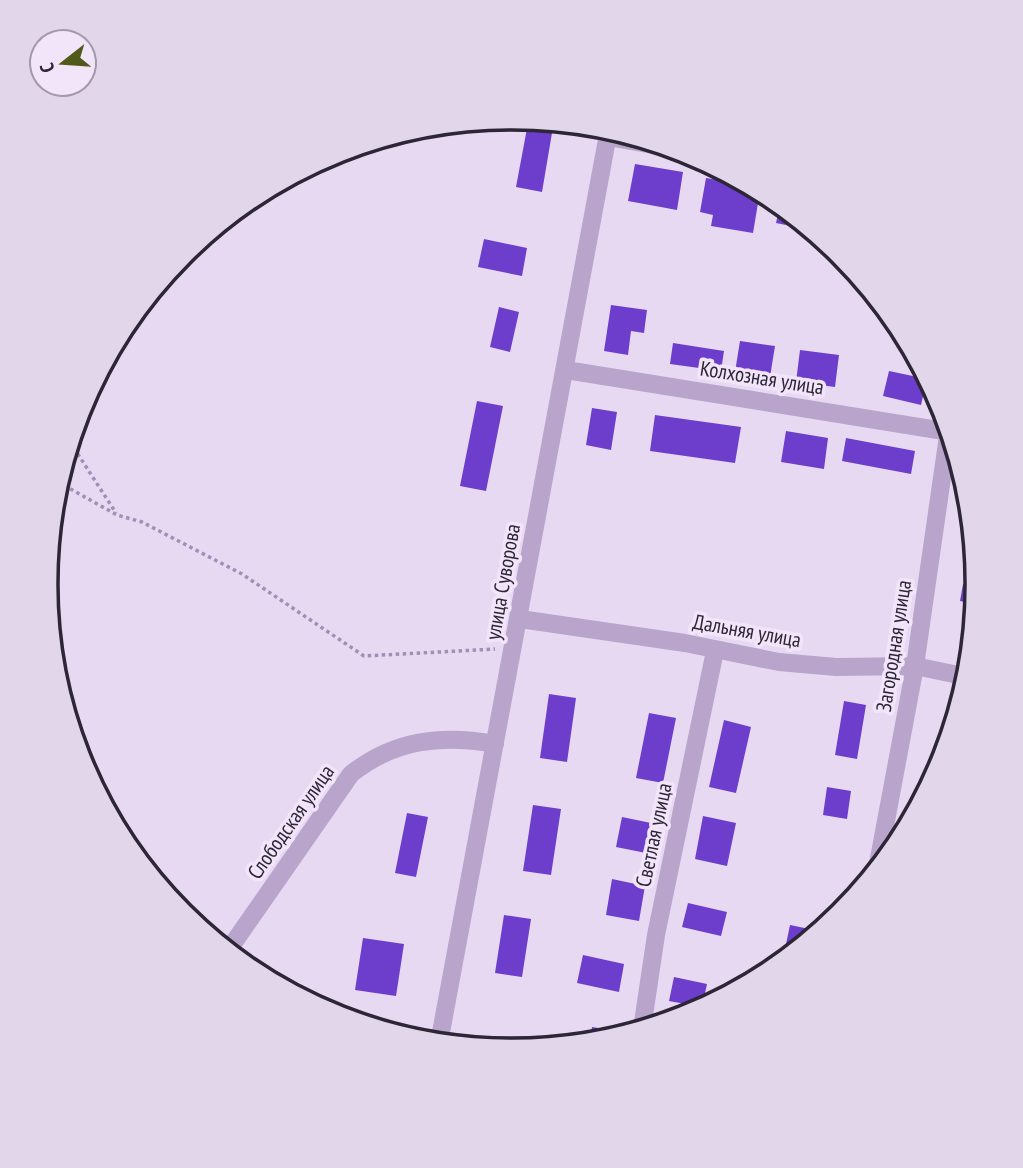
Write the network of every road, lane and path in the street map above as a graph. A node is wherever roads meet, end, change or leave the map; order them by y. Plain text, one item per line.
1 (607, 141) edge
2 (566, 370) junction
3 (938, 429) edge
4 (77, 453) edge
5 (946, 453) edge
6 (68, 488) edge
7 (117, 515) junction
8 (520, 618) junction
9 (515, 648) junction
10 (715, 651) junction
11 (915, 666) junction
12 (957, 675) edge
13 (495, 744) junction
14 (881, 846) edge
15 (234, 943) edge
16 (644, 1018) edge
17 (441, 1032) edge

1 - 2 street, улица Суворова
2 - 3 street, Колхозная улица
2 - 8 street, улица Суворова
4 - 7 path
5 - 11 street, Загородная улица
6 - 7 path
7 - 9 path
8 - 9 street, улица Суворова
8 - 10 street, Дальняя улица
9 - 13 street, улица Суворова
10 - 11 street, Дальняя улица
10 - 16 street, Светлая улица
11 - 12 street, Дальняя улица
11 - 14 street, Загородная улица
13 - 15 street, Слободская улица
13 - 17 street, улица Суворова

